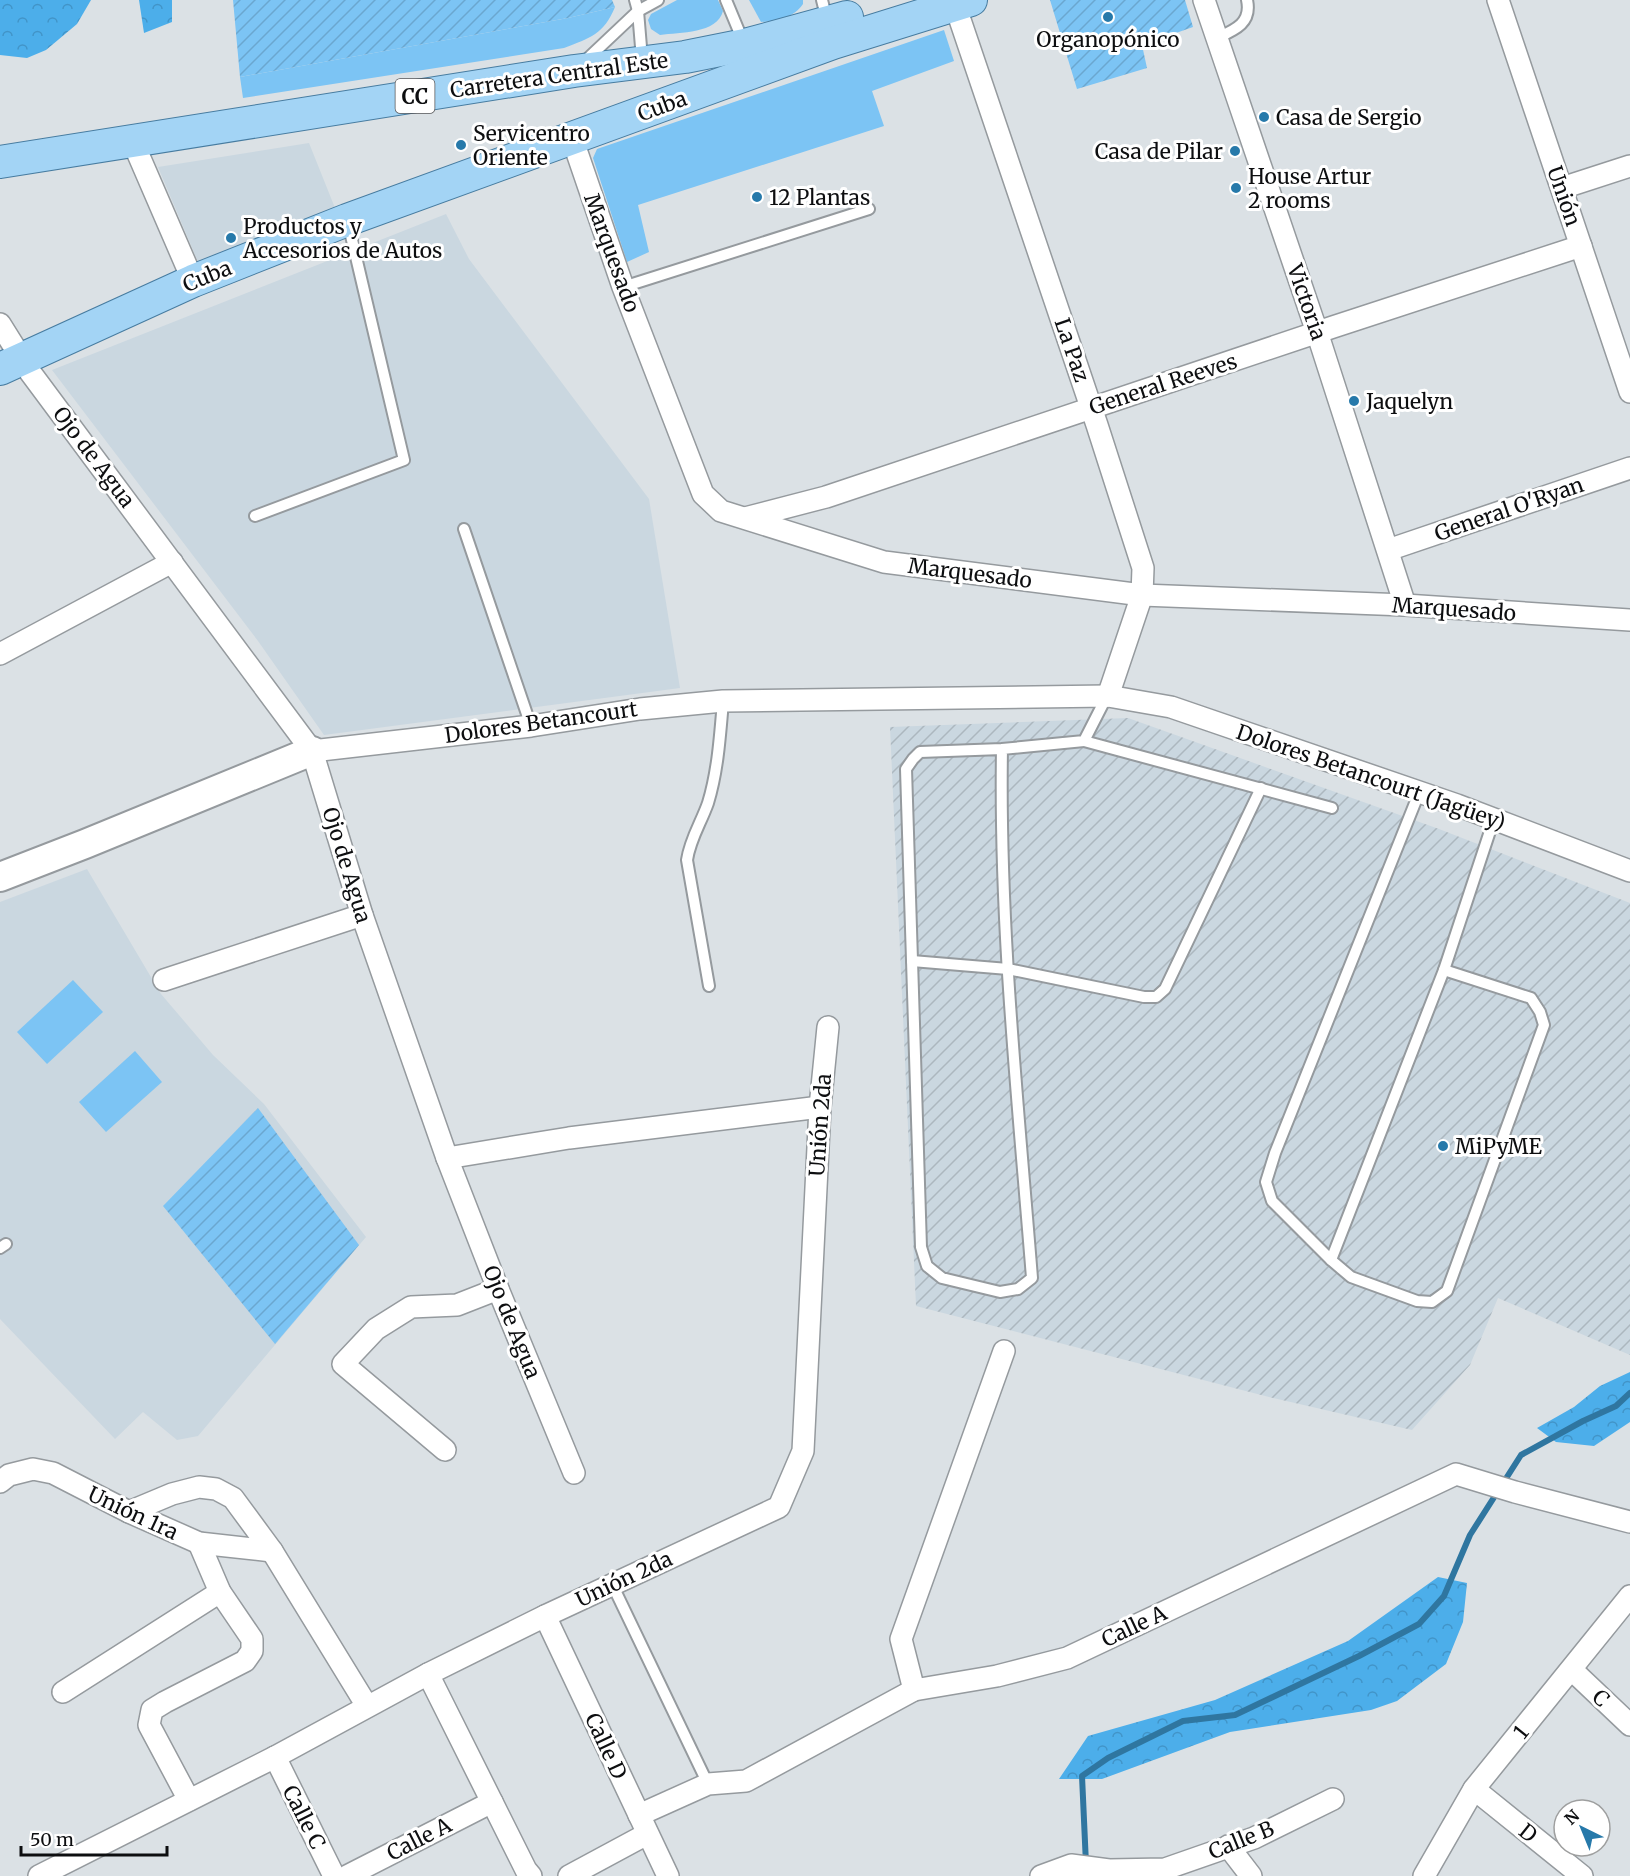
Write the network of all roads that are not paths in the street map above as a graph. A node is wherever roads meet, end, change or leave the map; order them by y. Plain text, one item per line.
1 (634, 0) edge
2 (658, 0) edge
3 (726, 0) edge
4 (899, 0) edge
5 (1204, 0) edge
6 (1247, 0) edge
7 (1498, 0) edge
8 (963, 3) edge
9 (638, 11) junction
10 (828, 22) edge
11 (1217, 38) junction
12 (686, 57) junction
13 (750, 58) junction
14 (643, 62) junction
15 (574, 70) junction
16 (697, 93) junction
17 (659, 107) junction
18 (572, 138) junction
19 (132, 140) junction
20 (0, 162) edge
21 (1630, 166) edge
22 (1562, 188) junction
23 (869, 208) dead end
24 (347, 220) junction
25 (1581, 246) junction
26 (193, 281) junction
27 (623, 287) junction
28 (0, 324) edge
29 (1317, 332) junction
30 (11, 363) edge
31 (1630, 392) edge
32 (1091, 408) junction
33 (1630, 468) edge
34 (255, 516) dead end
35 (744, 518) junction
36 (464, 529) dead end
37 (1388, 550) junction
38 (172, 562) junction
39 (1142, 595) junction
40 (1405, 605) junction
41 (1630, 620) edge
42 (0, 654) edge
43 (1108, 696) junction
44 (723, 701) junction
45 (531, 726) junction
46 (1084, 741) junction
47 (1002, 749) junction
48 (312, 751) junction
49 (1261, 788) junction
50 (1419, 793) junction
51 (1332, 808) dead end
52 (1494, 819) junction
53 (1630, 871) edge
54 (0, 877) edge
55 (362, 915) junction
56 (912, 962) junction
57 (1008, 969) junction
58 (1444, 970) junction
59 (164, 980) dead end
60 (709, 986) dead end
61 (828, 1027) dead end
62 (820, 1107) junction
63 (447, 1158) junction
64 (1331, 1260) junction
65 (498, 1289) junction
66 (1004, 1351) dead end
67 (445, 1450) dead end
68 (574, 1473) dead end
69 (0, 1482) edge
70 (129, 1512) junction
71 (1630, 1522) edge
72 (199, 1543) junction
73 (272, 1551) junction
74 (612, 1584) junction
75 (220, 1592) junction
76 (1630, 1596) edge
77 (545, 1616) junction
78 (1572, 1670) junction
79 (428, 1674) junction
80 (914, 1690) junction
81 (63, 1692) dead end
82 (368, 1706) junction
83 (1630, 1725) edge
84 (274, 1757) junction
85 (708, 1784) junction
86 (1474, 1789) junction
87 (1333, 1799) dead end
88 (189, 1800) junction
89 (492, 1802) junction
90 (643, 1825) junction
91 (1228, 1846) junction
92 (39, 1876) edge
93 (334, 1876) edge
94 (347, 1876) edge
95 (531, 1876) edge
96 (569, 1876) edge
97 (668, 1876) edge
98 (1041, 1876) edge
99 (1251, 1876) edge
100 (1424, 1876) edge
101 (1582, 1876) edge

1 - 9 lane
2 - 9 lane
3 - 13 lane
4 - 10 main road, Carretera Central Este / CC
5 - 11 street, Victoria
6 - 11 lane
7 - 22 street, Unión
8 - 10 main road, Carretera Central Este / CC
8 - 32 street, La Paz
9 - 14 lane
9 - 15 lane
10 - 13 main road, Carretera Central Este / CC
11 - 29 street, Victoria
12 - 13 main road, Carretera Central Este / CC
12 - 14 main road, Carretera Central Este / CC
12 - 16 main road
13 - 16 main road, Cuba / CC
14 - 15 main road, Carretera Central Este / CC
14 - 17 main road
15 - 19 main road, Carretera Central Este / CC
16 - 17 main road, Cuba / CC
17 - 18 main road, Cuba / CC
18 - 24 main road, Cuba / CC
18 - 27 street, Marquesado
19 - 20 main road, Carretera Central Este / CC
19 - 26 street
21 - 22 street
22 - 25 street, Unión
23 - 27 lane
24 - 26 main road, Cuba / CC
24 - 34 lane
25 - 29 street, General Reeves
25 - 31 street, Unión
26 - 30 main road, Cuba / CC
27 - 35 street, Marquesado
28 - 30 street, Ojo de Agua
29 - 32 street, General Reeves
29 - 37 street, Victoria
30 - 38 street, Ojo de Agua
32 - 35 street, General Reeves
32 - 39 street, La Paz
33 - 37 street, General O'Ryan
35 - 39 street, Marquesado
36 - 45 lane
37 - 40 street, Victoria
38 - 42 street
38 - 48 street, Ojo de Agua
39 - 40 street, Marquesado
39 - 43 street, La Paz
40 - 41 street, Marquesado
43 - 44 street, Dolores Betancourt
43 - 46 lane
43 - 50 street, Dolores Betancourt (Jagüey)
44 - 45 street, Dolores Betancourt
44 - 60 lane
45 - 48 street, Dolores Betancourt
46 - 47 lane
46 - 49 lane
47 - 56 lane
47 - 57 lane
48 - 54 street, Dolores Betancourt
48 - 55 street, Ojo de Agua
49 - 51 lane
49 - 57 lane
50 - 52 street, Dolores Betancourt (Jagüey)
50 - 64 lane
52 - 53 street, Dolores Betancourt (Jagüey)
52 - 58 lane
55 - 59 street
55 - 63 street, Ojo de Agua
56 - 57 lane
56 - 57 lane
58 - 64 lane
58 - 64 lane
61 - 62 street, Unión 2da
62 - 63 street
62 - 74 street, Unión 2da
63 - 65 street, Ojo de Agua
65 - 67 street
65 - 68 street, Ojo de Agua
66 - 80 street
69 - 70 street, Unión 1ra
70 - 72 street, Unión 1ra
70 - 73 street
71 - 80 street, Calle A
72 - 73 street, Unión 1ra
72 - 75 street
73 - 82 street
74 - 77 street, Unión 2da
74 - 85 lane
75 - 81 street
75 - 88 street
76 - 78 street, 1
77 - 79 street, Unión 2da
77 - 90 street, Calle D
78 - 83 street, C
78 - 86 street, 1
79 - 82 street, Unión 2da
79 - 89 street
80 - 85 street, Calle A
82 - 84 street, Unión 2da
84 - 88 street, Unión 2da
84 - 93 street, Calle C
85 - 90 street, Calle A
86 - 100 street, 1
86 - 101 street, D
87 - 91 street, Calle B
88 - 92 street, Unión 2da
89 - 94 street, Calle A
89 - 95 street
90 - 96 street, Calle A
90 - 97 street, Calle D
91 - 98 street, Calle B
91 - 99 street

